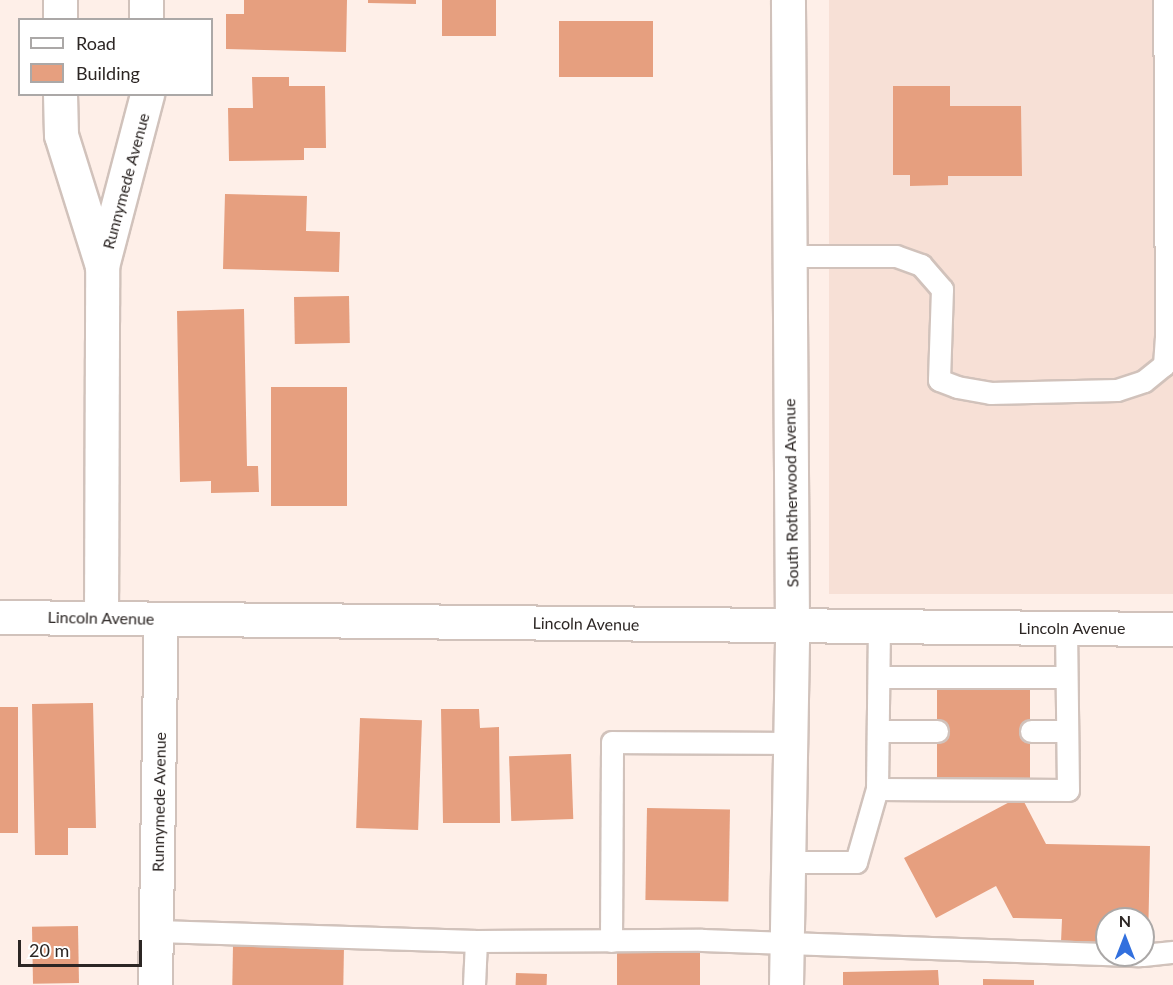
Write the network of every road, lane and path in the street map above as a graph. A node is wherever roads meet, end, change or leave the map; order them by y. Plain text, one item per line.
1 (60, 0) edge
2 (146, 0) edge
3 (788, 0) edge
4 (1164, 0) edge
5 (60, 18) edge
6 (146, 18) edge
7 (60, 96) edge
8 (146, 96) edge
9 (788, 256) junction
10 (102, 266) junction
11 (0, 617) edge
12 (101, 618) junction
13 (161, 619) junction
14 (792, 626) junction
15 (879, 627) junction
16 (1065, 628) junction
17 (1173, 629) edge
18 (879, 677) junction
19 (1066, 677) junction
20 (879, 731) junction
21 (937, 731) dead end
22 (1031, 731) dead end
23 (1067, 731) junction
24 (789, 743) junction
25 (877, 789) junction
26 (788, 861) junction
27 (157, 931) junction
28 (476, 941) junction
29 (611, 941) junction
30 (787, 943) junction
31 (1173, 952) edge
32 (1095, 953) edge
33 (1155, 954) edge
34 (155, 985) edge
35 (474, 985) edge
36 (786, 985) edge

1 - 5 street
2 - 6 street
3 - 9 street, South Rotherwood Avenue
4 - 9 lane
7 - 10 street, Runnymede Avenue
8 - 10 street, Runnymede Avenue
9 - 14 street, South Rotherwood Avenue
10 - 12 street, Runnymede Avenue
11 - 12 street, Lincoln Avenue
12 - 13 street, Lincoln Avenue
13 - 14 street, Lincoln Avenue
13 - 27 street, Runnymede Avenue
14 - 15 street, Lincoln Avenue
14 - 24 street, South Rotherwood Avenue
15 - 16 street, Lincoln Avenue
15 - 18 lane
16 - 17 street, Lincoln Avenue
16 - 19 lane
18 - 19 lane
18 - 20 lane
19 - 23 lane
20 - 21 lane
20 - 25 lane
22 - 23 lane
23 - 25 lane
24 - 26 street, South Rotherwood Avenue
24 - 29 lane
25 - 26 lane
26 - 30 street, South Rotherwood Avenue
27 - 28 lane
27 - 34 street, Runnymede Avenue
28 - 29 lane
28 - 35 lane
29 - 30 lane
30 - 32 lane
30 - 36 street, South Rotherwood Avenue
31 - 33 lane

